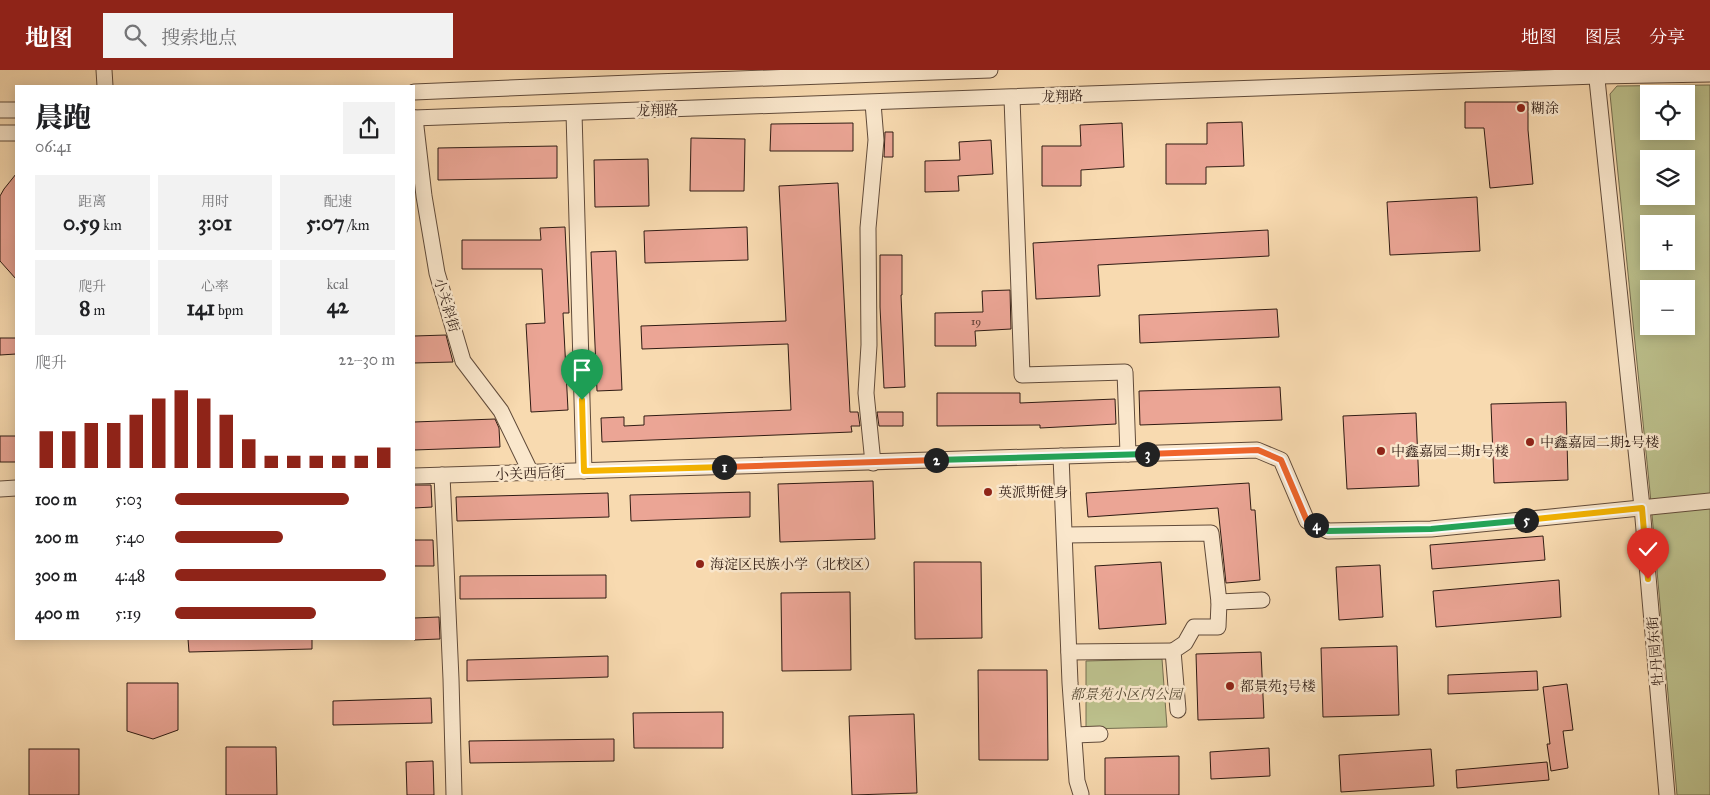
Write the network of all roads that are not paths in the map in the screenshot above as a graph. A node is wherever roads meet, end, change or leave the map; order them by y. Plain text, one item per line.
1 (104, 70) edge
2 (990, 70) edge
3 (875, 72) edge
4 (1596, 73) edge
5 (1710, 74) edge
6 (654, 76) edge
7 (105, 85) edge
8 (415, 92) edge
9 (1012, 98) junction
10 (873, 103) junction
11 (0, 110) edge
12 (15, 110) edge
13 (574, 113) junction
14 (415, 118) edge
15 (415, 126) edge
16 (0, 133) edge
17 (15, 133) edge
18 (1128, 454) junction
19 (1061, 456) junction
20 (873, 463) junction
21 (584, 471) junction
22 (530, 473) junction
23 (442, 475) junction
24 (415, 476) edge
25 (15, 488) edge
26 (0, 489) edge
27 (1710, 501) edge
28 (1642, 508) junction
29 (1065, 535) junction
30 (1262, 600) dead end
31 (1219, 602) junction
32 (1172, 651) junction
33 (1069, 652) junction
34 (1178, 710) dead end
35 (1100, 734) dead end
36 (1074, 735) junction
37 (1081, 794) edge
38 (454, 795) edge
39 (1667, 795) edge

1 - 7 street
2 - 3 street, 龙翔路
3 - 6 street, 龙翔路
4 - 5 street, 龙翔路
4 - 9 street, 龙翔路
4 - 28 street, 牡丹园东街
6 - 8 street, 龙翔路
9 - 10 street, 龙翔路
9 - 18 street
10 - 13 street, 龙翔路
10 - 20 street
11 - 12 street
13 - 14 street, 龙翔路
13 - 21 street
15 - 22 street, 小关斜街
16 - 17 street
18 - 19 street, 小关西后街
18 - 28 street, 小关西后街
19 - 20 street, 小关西后街
19 - 29 street
20 - 21 street, 小关西后街
21 - 22 street, 小关西后街
22 - 23 street, 小关西后街
23 - 24 street, 小关西后街
23 - 38 street
25 - 26 street
27 - 28 street, 小关西后街
28 - 39 street, 牡丹园东街
29 - 31 street
29 - 33 street
30 - 31 street
31 - 32 street
32 - 33 street
32 - 34 street
33 - 36 street
35 - 36 street
36 - 37 street

